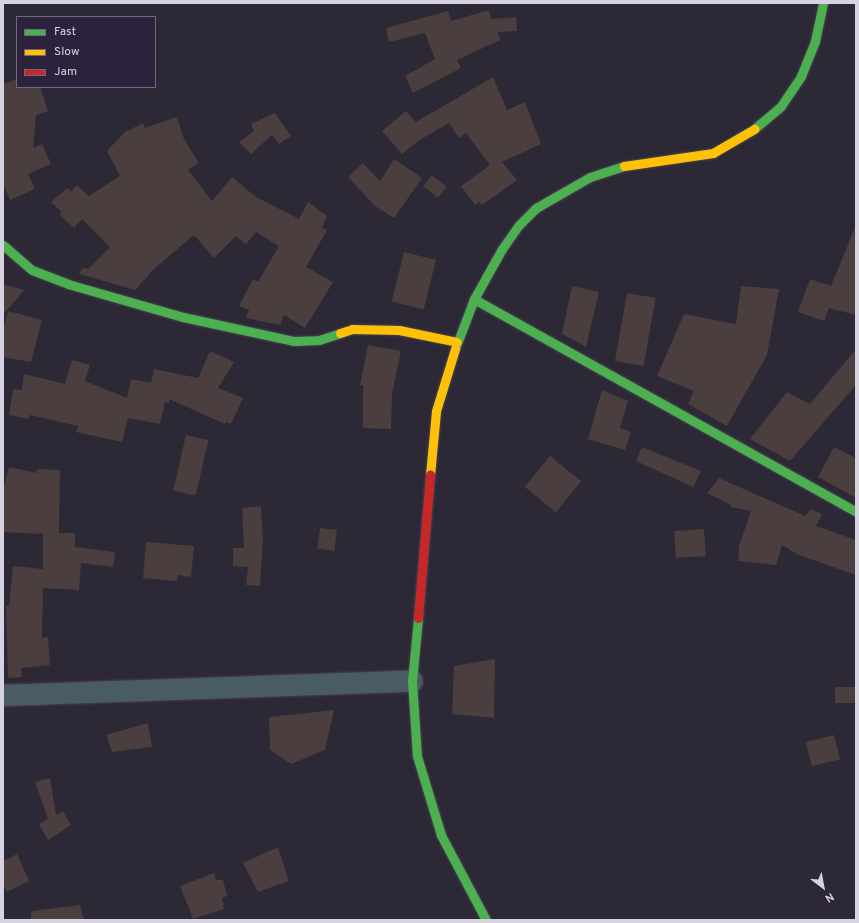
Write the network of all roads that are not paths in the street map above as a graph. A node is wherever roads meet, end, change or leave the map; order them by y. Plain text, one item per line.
1 (823, 3) edge
2 (3, 245) edge
3 (474, 299) junction
4 (457, 342) junction
5 (856, 512) edge
6 (412, 681) junction
7 (3, 695) edge
8 (486, 920) edge

1 - 3 main road
2 - 4 main road
3 - 4 main road
3 - 5 main road
4 - 6 main road
6 - 7 street
6 - 8 main road

